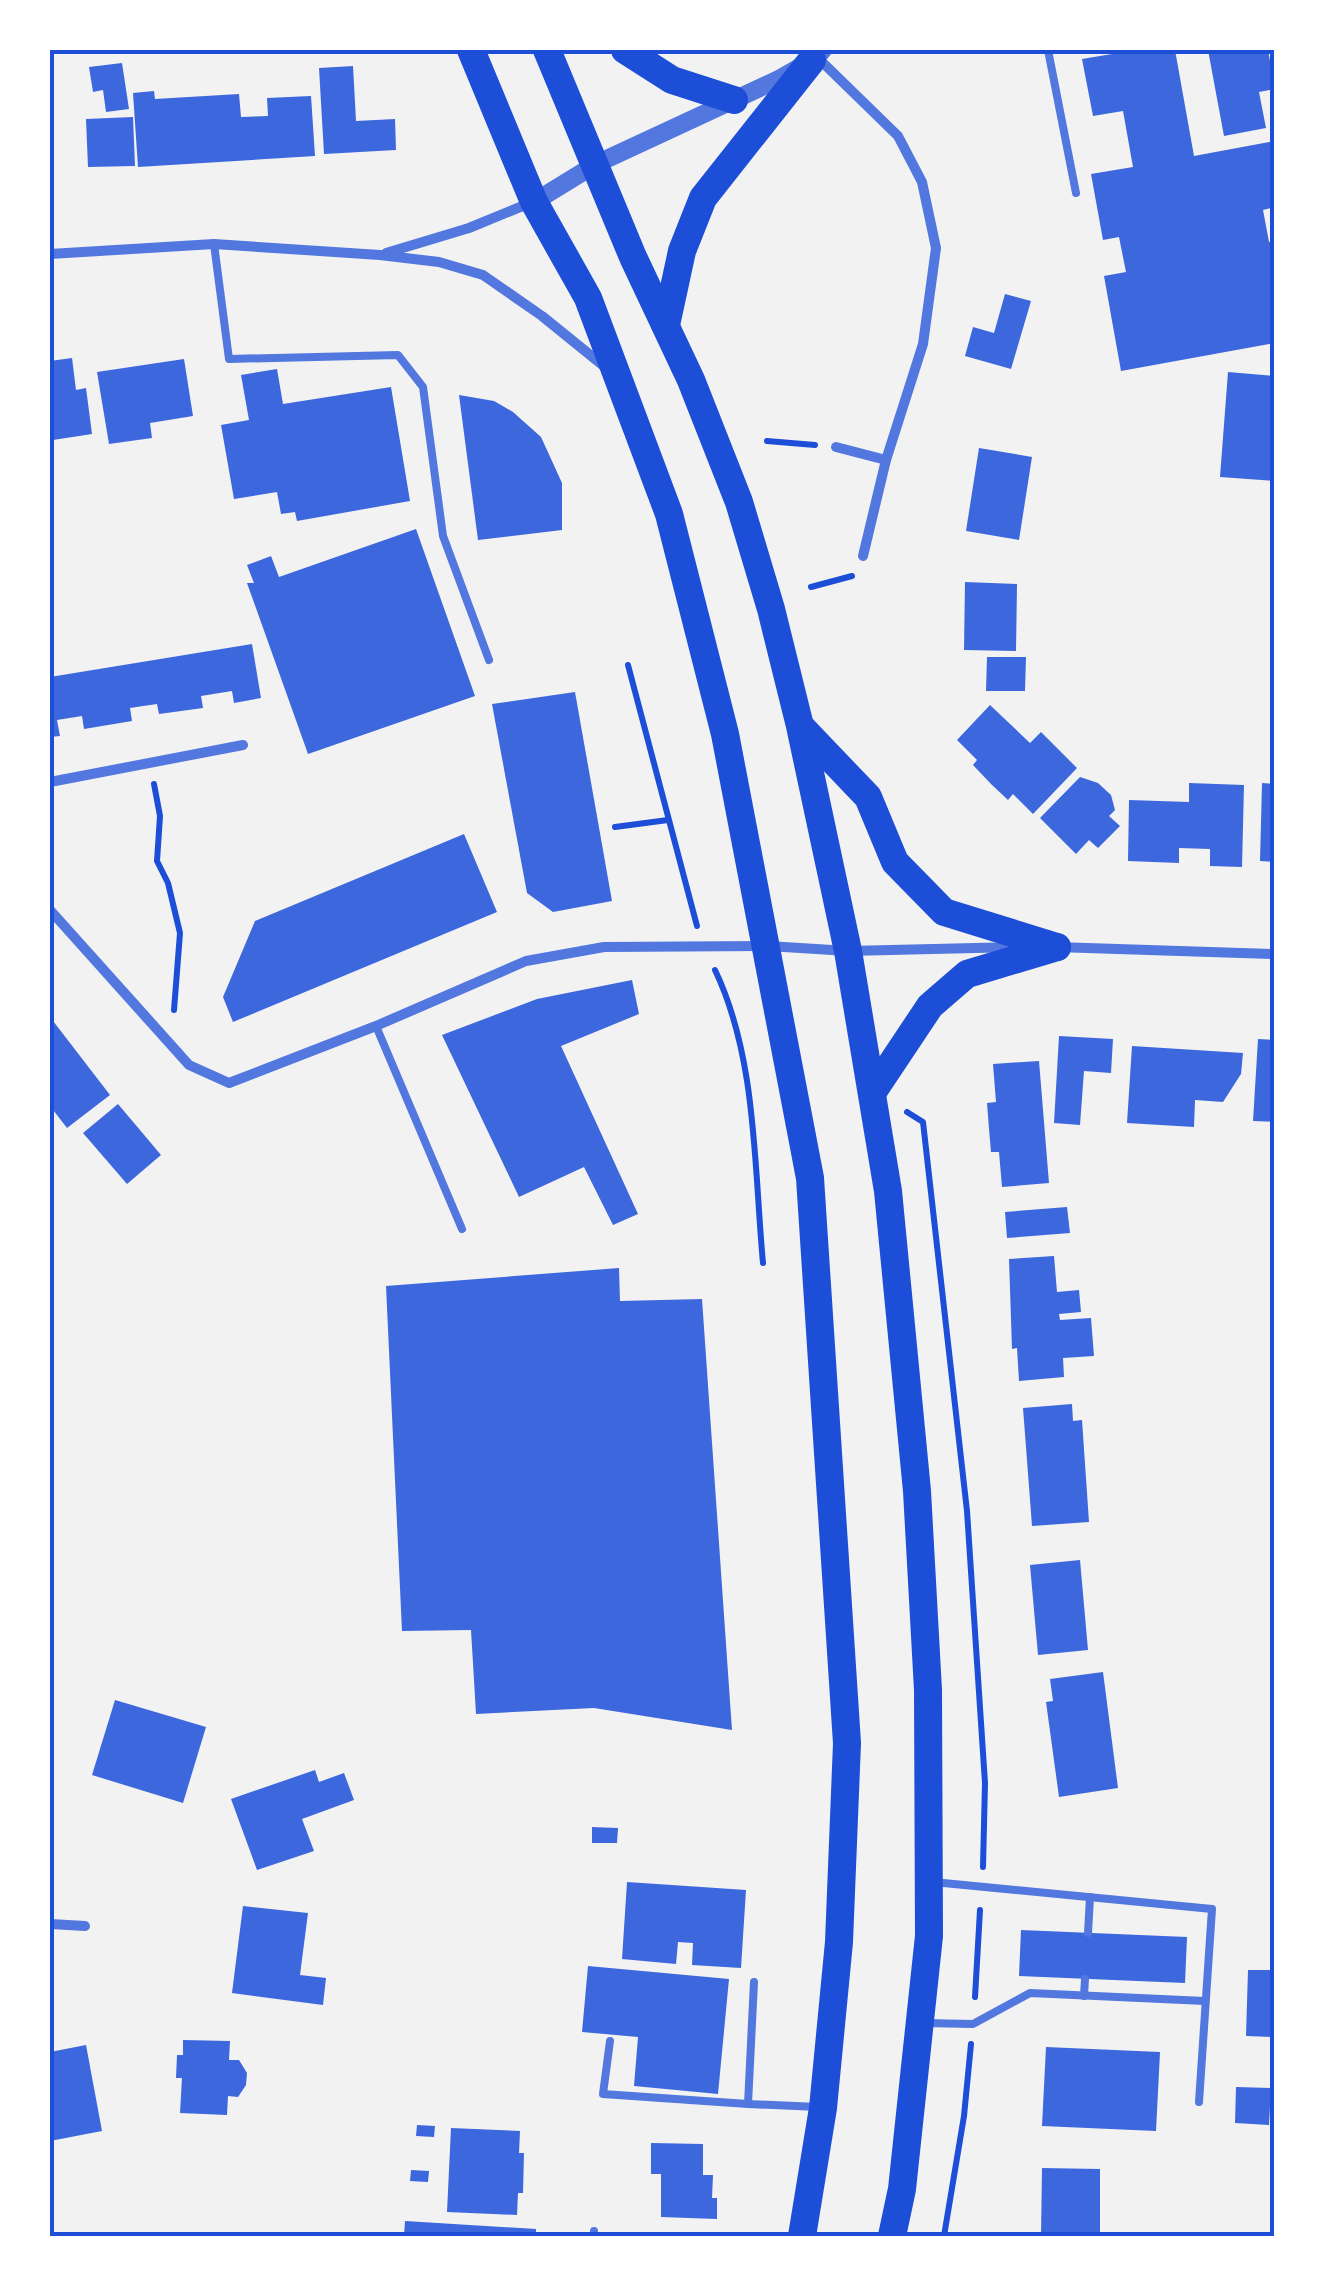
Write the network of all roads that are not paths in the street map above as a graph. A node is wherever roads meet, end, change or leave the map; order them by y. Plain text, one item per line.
1 (471, 50) edge
2 (548, 50) edge
3 (625, 50) edge
4 (1048, 50) edge
5 (817, 56) edge
6 (734, 100) junction
7 (596, 164) junction
8 (1076, 193) dead end
9 (534, 202) junction
10 (214, 244) junction
11 (50, 254) edge
12 (380, 255) junction
13 (666, 324) junction
14 (618, 377) junction
15 (836, 447) road end
16 (886, 460) junction
17 (863, 556) road end
18 (489, 660) dead end
19 (800, 726) junction
20 (243, 745) dead end
21 (50, 782) edge
22 (50, 910) edge
23 (768, 946) junction
24 (1057, 946) junction
25 (848, 952) junction
26 (1275, 954) edge
27 (376, 1026) junction
28 (872, 1092) junction
29 (462, 1229) dead end
30 (929, 1882) junction
31 (1090, 1897) junction
32 (50, 1924) edge
33 (86, 1926) dead end
34 (1088, 1933) dead end
35 (1085, 1978) dead end
36 (754, 1982) dead end
37 (1084, 1996) junction
38 (1206, 2002) junction
39 (920, 2022) junction
40 (610, 2041) dead end
41 (1199, 2102) dead end
42 (748, 2104) junction
43 (823, 2108) junction
44 (802, 2236) edge
45 (892, 2236) edge

1 - 9 highway
2 - 7 highway
3 - 6 highway
4 - 8 lane
5 - 6 street
5 - 13 highway
5 - 16 street
6 - 7 street
7 - 9 street
7 - 13 highway
9 - 12 street
9 - 14 highway
10 - 11 street
10 - 12 street
10 - 18 lane
12 - 14 street
13 - 19 highway
14 - 23 highway
15 - 16 street
16 - 17 street
19 - 24 highway
19 - 25 highway
20 - 21 street
22 - 27 street
23 - 25 street
23 - 27 street
23 - 43 highway
24 - 25 street
24 - 26 street
24 - 28 highway
25 - 28 highway
27 - 29 lane
28 - 30 highway
30 - 31 lane
30 - 39 highway
31 - 34 lane
31 - 38 lane
32 - 33 street
35 - 37 lane
36 - 42 lane
37 - 38 lane
37 - 39 lane
38 - 41 lane
39 - 45 highway
40 - 42 lane
42 - 43 lane
43 - 44 highway

